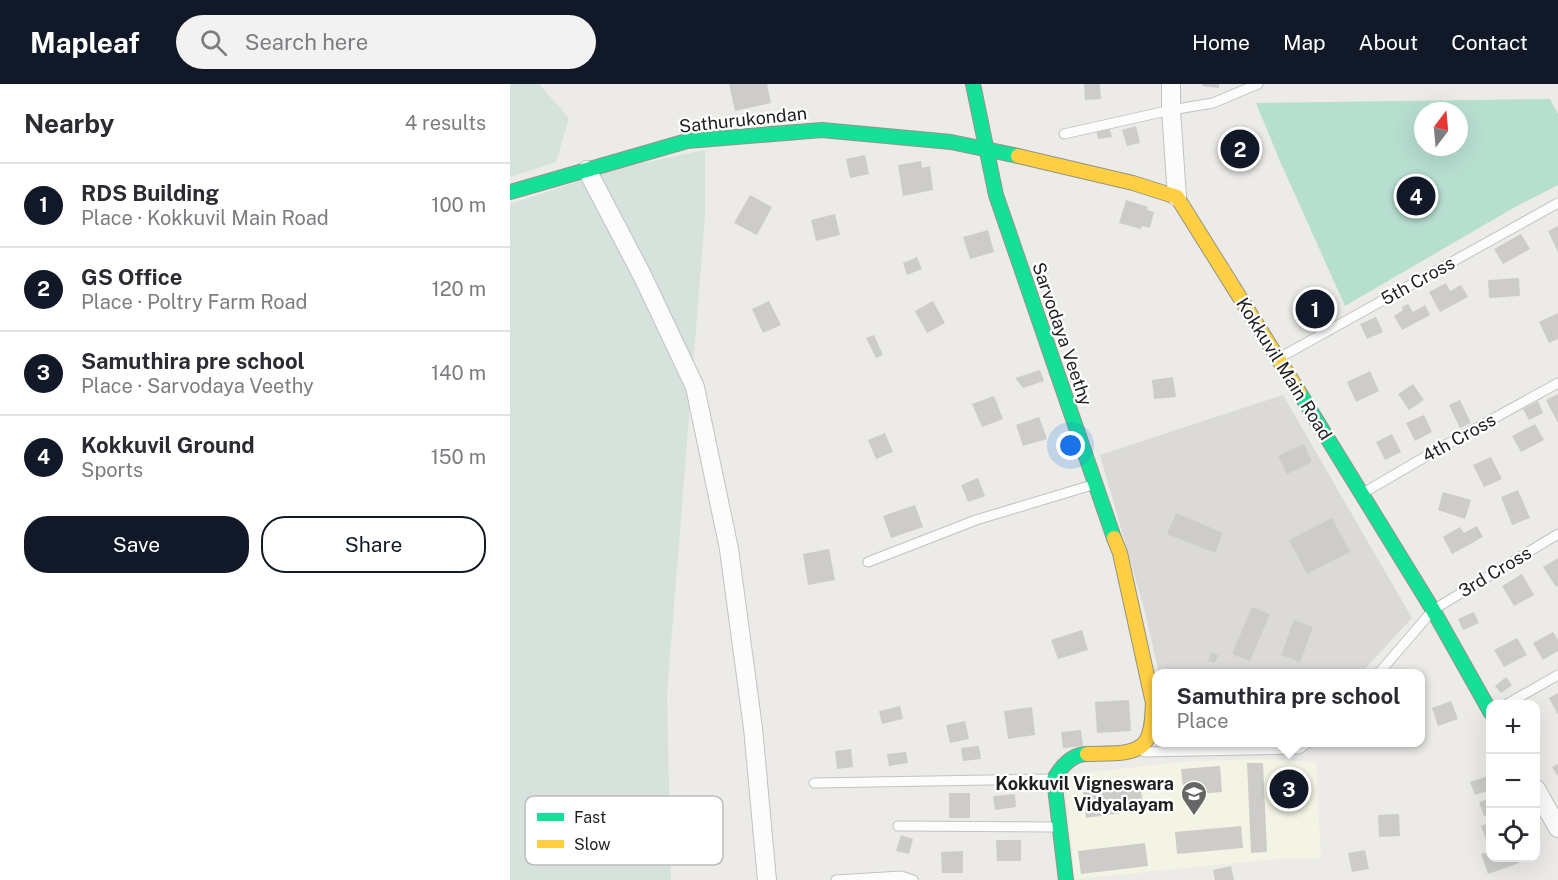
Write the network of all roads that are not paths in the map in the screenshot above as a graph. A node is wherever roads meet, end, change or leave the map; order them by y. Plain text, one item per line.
1 (973, 84) edge
2 (1171, 84) edge
3 (1258, 84) edge
4 (1171, 110) junction
5 (1064, 134) dead end
6 (985, 149) junction
7 (587, 170) junction
8 (510, 192) edge
9 (1177, 197) junction
10 (1558, 203) edge
11 (1278, 358) junction
12 (1558, 383) edge
13 (1095, 484) junction
14 (1361, 494) junction
15 (1558, 534) edge
16 (868, 562) dead end
17 (1433, 610) junction
18 (1382, 669) edge
19 (1558, 675) edge
20 (1152, 698) edge
21 (1516, 700) edge
22 (1486, 704) edge
23 (1152, 715) edge
24 (1301, 747) edge
25 (1133, 752) junction
26 (1054, 779) junction
27 (814, 783) dead end
28 (1540, 796) edge
29 (898, 826) dead end
30 (1060, 827) junction
31 (1558, 828) edge
32 (767, 880) edge
33 (836, 880) edge
34 (914, 880) edge
35 (1066, 880) edge

1 - 6 street, Sarvodaya Veethy
2 - 4 street
3 - 4 lane
4 - 5 lane
4 - 9 street
6 - 7 street, Sathurukondan
6 - 9 street
6 - 13 street, Sarvodaya Veethy
7 - 8 street, Sathurukondan
7 - 32 street
9 - 11 street, Kokkuvil Main Road
10 - 11 lane, 5th Cross
11 - 14 street, Kokkuvil Main Road
12 - 14 lane, 4th Cross
13 - 16 lane
13 - 20 street, Sarvodaya Veethy
14 - 17 street, Kokkuvil Main Road
15 - 17 lane, 3rd Cross
17 - 18 lane, 3rd Cross
17 - 22 street, Kokkuvil Main Road
19 - 21 lane
23 - 25 street, Sarvodaya Veethy
24 - 25 lane
25 - 26 street
26 - 27 lane
26 - 30 street
28 - 31 street
29 - 30 lane
30 - 35 street
33 - 34 lane

